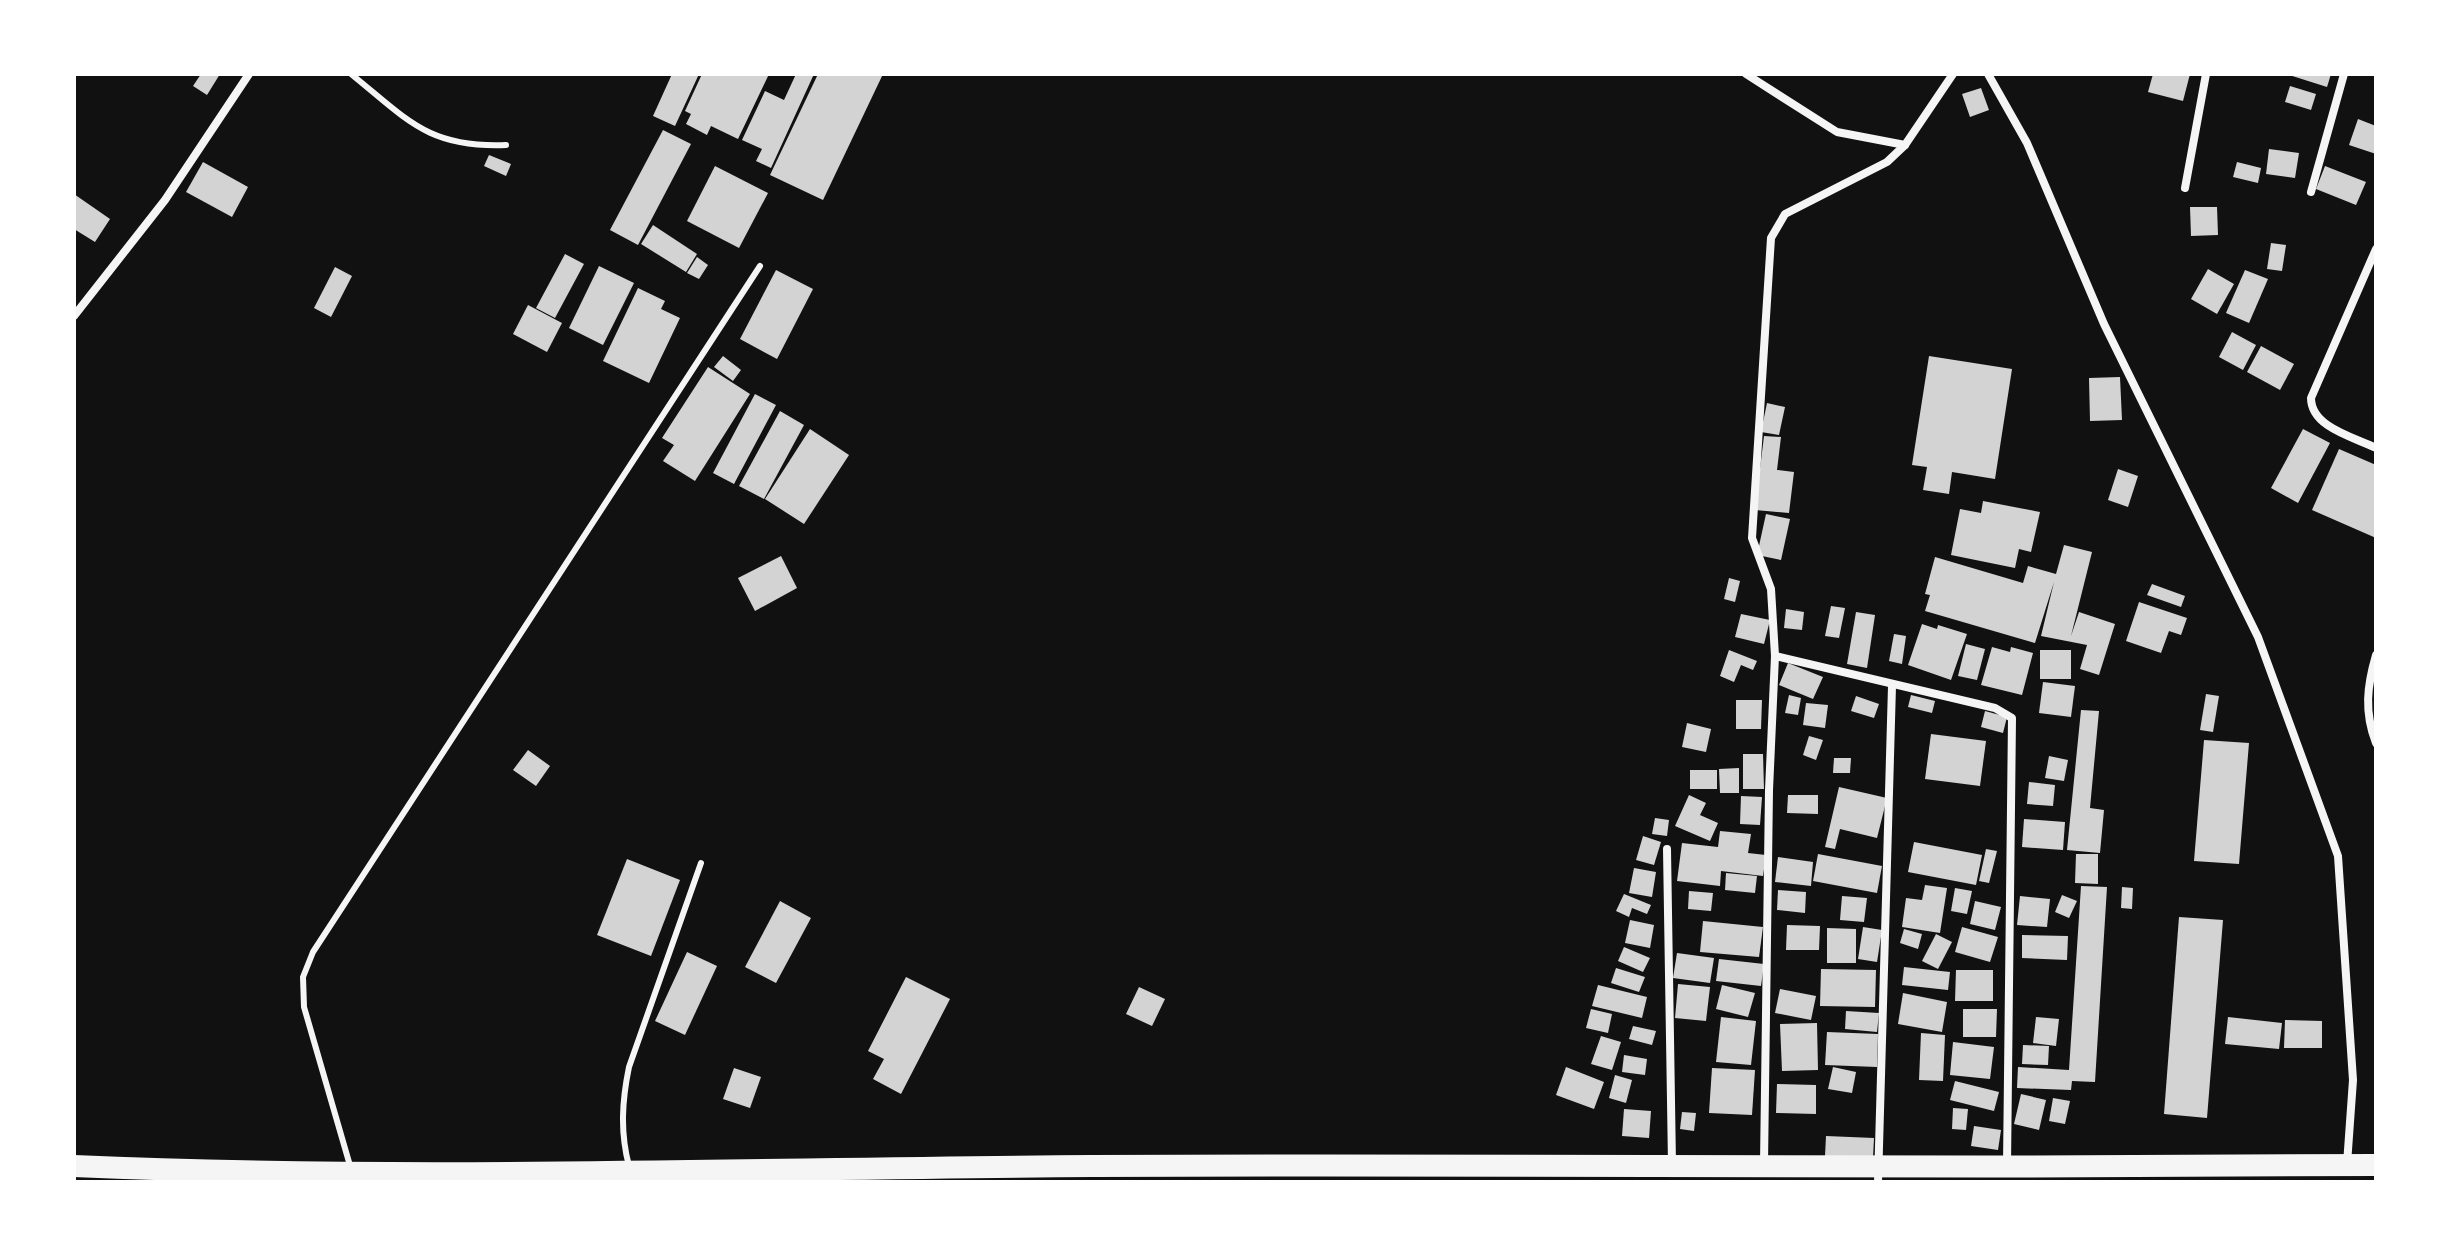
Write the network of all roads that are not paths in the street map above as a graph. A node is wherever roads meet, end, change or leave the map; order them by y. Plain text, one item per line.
1 (249, 74) edge
2 (351, 74) edge
3 (1746, 74) edge
4 (1953, 74) edge
5 (1988, 74) edge
6 (2206, 74) edge
7 (2344, 74) edge
8 (506, 145) dead end
9 (1905, 145) junction
10 (2185, 188) dead end
11 (2311, 192) dead end
12 (2376, 249) edge
13 (760, 266) dead end
14 (74, 316) edge
15 (2376, 448) edge
16 (2376, 655) edge
17 (1775, 656) junction
18 (1892, 686) junction
19 (2376, 743) edge
20 (1667, 849) dead end
21 (701, 863) dead end
22 (2376, 1165) edge
23 (74, 1166) edge
24 (2007, 1166) junction
25 (2347, 1166) junction
26 (1764, 1168) junction
27 (630, 1169) junction
28 (1672, 1169) junction
29 (352, 1173) junction
30 (1324, 1173) edge
31 (1879, 1174) edge

1 - 14 street
2 - 8 lane
3 - 9 street
4 - 9 street
5 - 25 street
6 - 10 street
7 - 11 street
9 - 17 street
12 - 15 street
13 - 29 lane
16 - 19 street
17 - 18 street
17 - 26 street
18 - 24 street
18 - 31 street
20 - 28 street
21 - 27 lane
22 - 25 highway
23 - 29 highway
24 - 25 highway
24 - 31 highway
26 - 28 highway
26 - 31 highway
27 - 29 highway
27 - 30 highway
28 - 30 highway

